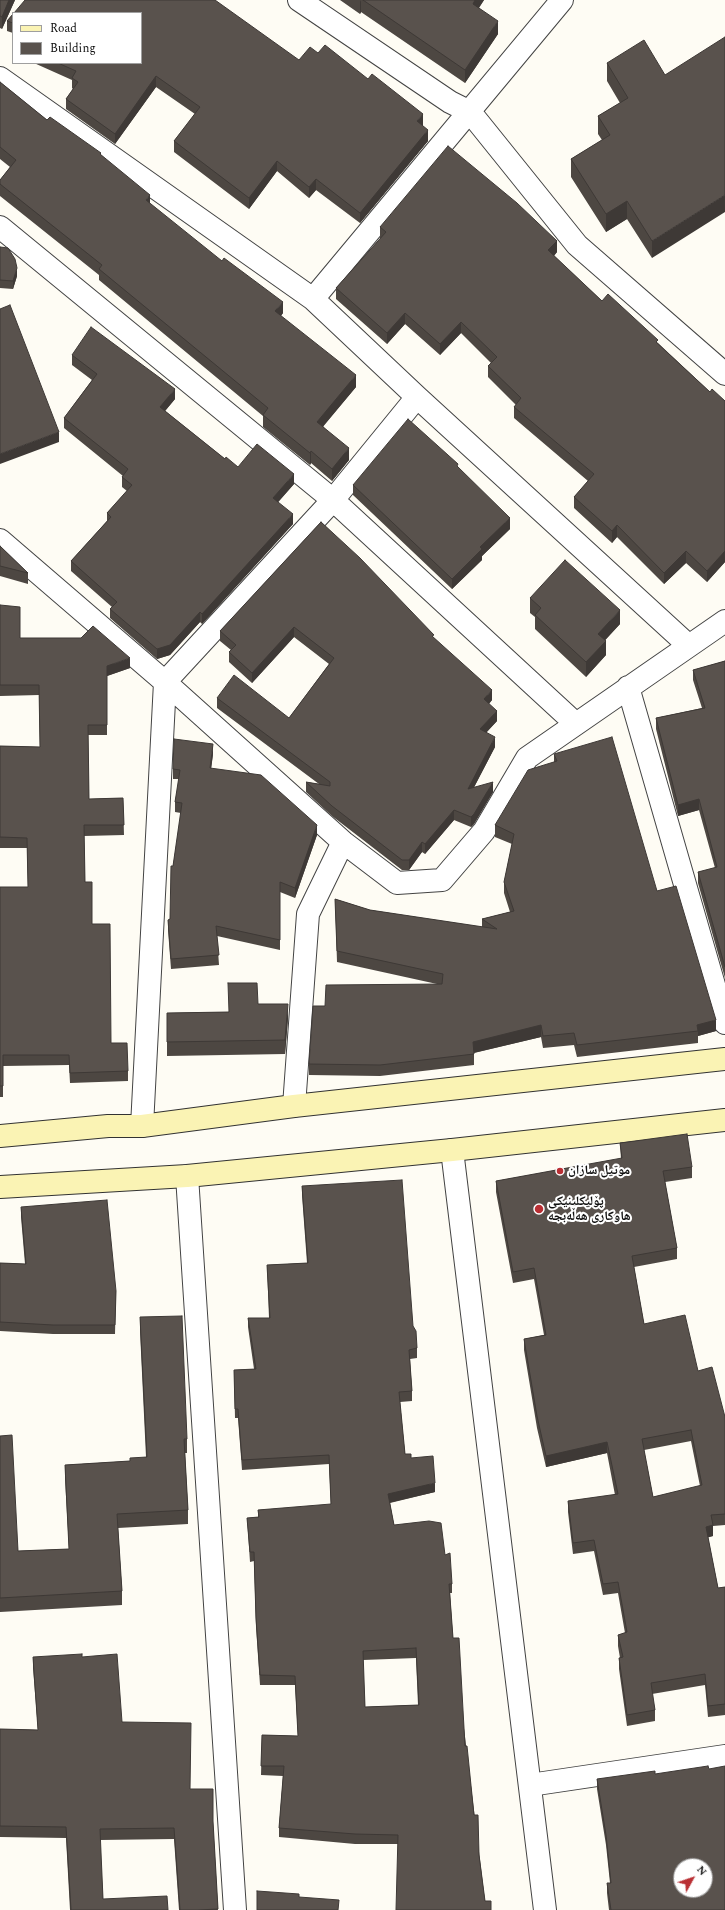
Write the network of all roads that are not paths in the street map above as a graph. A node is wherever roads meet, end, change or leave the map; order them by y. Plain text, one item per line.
1 (299, 0) edge
2 (562, 0) edge
3 (0, 78) edge
4 (470, 112) junction
5 (0, 227) edge
6 (313, 300) junction
7 (725, 374) edge
8 (417, 397) junction
9 (333, 500) junction
10 (0, 540) edge
11 (725, 621) edge
12 (688, 645) junction
13 (165, 682) junction
14 (628, 687) junction
15 (576, 724) junction
16 (343, 842) junction
17 (725, 1023) edge
18 (725, 1059) edge
19 (294, 1106) junction
20 (725, 1120) edge
21 (142, 1126) junction
22 (0, 1136) edge
23 (452, 1150) junction
24 (187, 1176) junction
25 (0, 1187) edge
26 (725, 1756) edge
27 (530, 1784) junction
28 (235, 1910) edge
29 (545, 1910) edge

1 - 4 street
2 - 4 street
3 - 6 street
4 - 6 street
4 - 7 street
5 - 9 street
6 - 8 street
8 - 9 street
8 - 12 street
9 - 13 street
9 - 15 street
10 - 13 street
11 - 12 street
12 - 14 street
13 - 16 street
13 - 21 street
14 - 15 street
14 - 17 street
15 - 16 street
16 - 19 street
18 - 19 main road
19 - 21 main road
20 - 23 main road
21 - 22 main road
23 - 24 main road
23 - 27 street
24 - 25 main road
24 - 28 street
26 - 27 street
27 - 29 street

